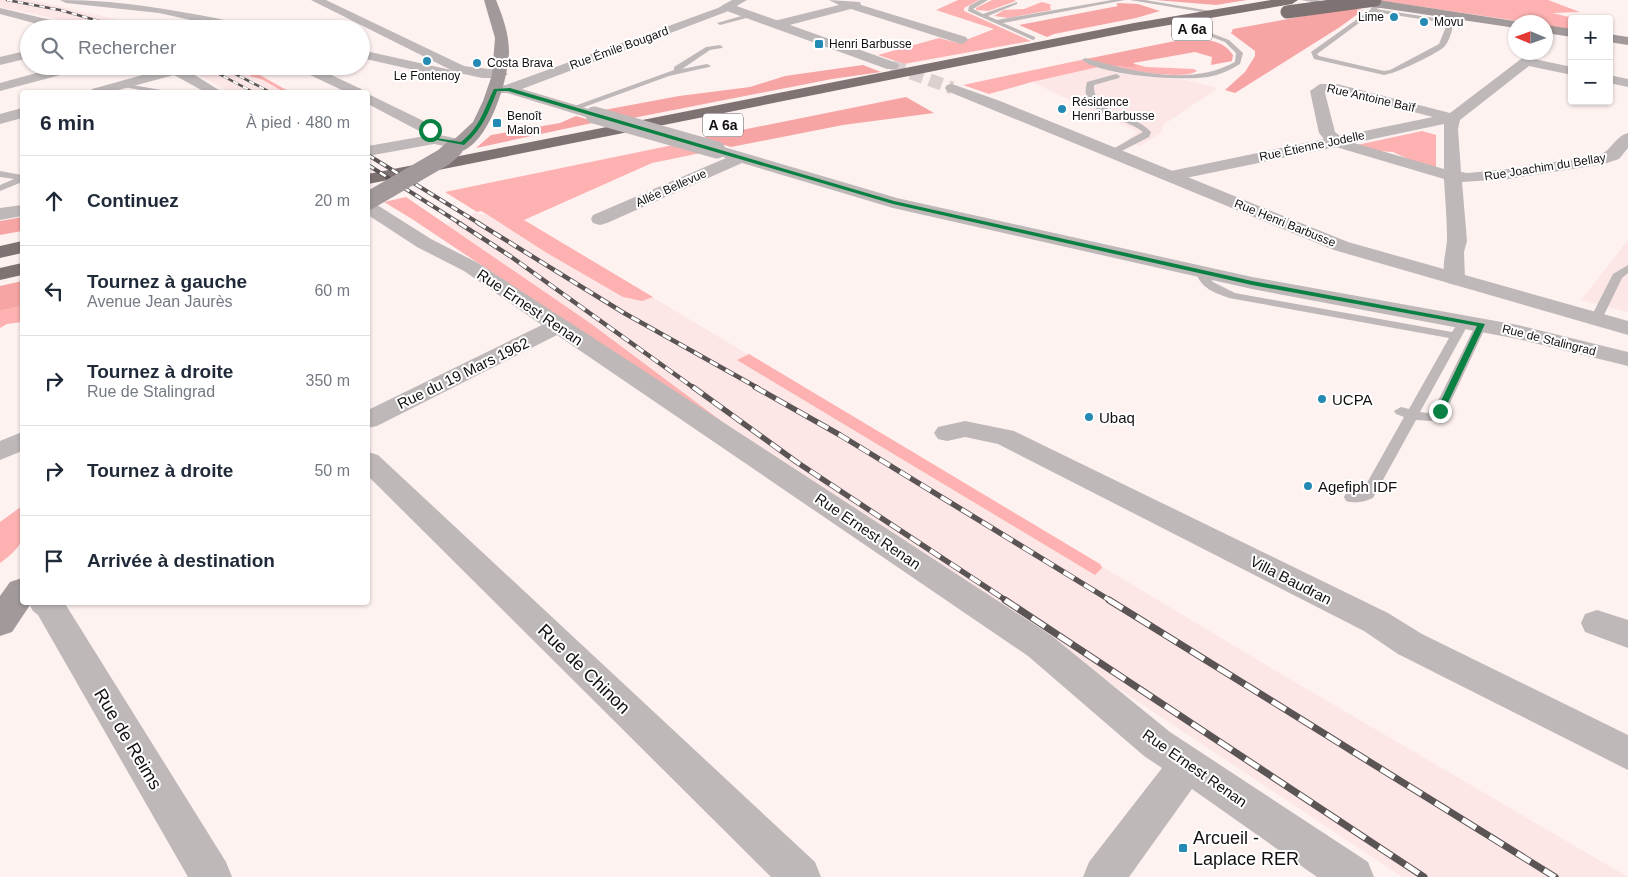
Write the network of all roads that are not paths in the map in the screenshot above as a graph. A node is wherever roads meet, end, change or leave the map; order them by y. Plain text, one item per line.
1 (66, 0) edge
2 (317, 0) edge
3 (490, 0) edge
4 (741, 0) edge
5 (835, 0) edge
6 (874, 0) edge
7 (985, 0) edge
8 (1076, 0) edge
9 (1122, 0) edge
10 (1133, 0) edge
11 (1304, 0) edge
12 (1354, 0) edge
13 (714, 2) dead end
14 (1015, 4) dead end
15 (1378, 5) edge
16 (852, 6) junction
17 (1289, 6) edge
18 (728, 7) junction
19 (1064, 10) junction
20 (0, 11) edge
21 (1214, 12) junction
22 (752, 15) junction
23 (983, 16) junction
24 (1451, 18) junction
25 (36, 20) edge
26 (207, 20) edge
27 (360, 20) edge
28 (996, 22) junction
29 (720, 23) dead end
30 (1508, 23) edge
31 (778, 24) junction
32 (370, 25) edge
33 (1195, 28) junction
34 (1553, 30) edge
35 (1568, 32) edge
36 (1158, 36) dead end
37 (1034, 38) dead end
38 (1613, 39) edge
39 (962, 40) dead end
40 (1628, 41) edge
41 (720, 47) dead end
42 (1098, 48) dead end
43 (1069, 54) dead end
44 (20, 56) edge
45 (370, 56) edge
46 (445, 60) junction
47 (1085, 60) dead end
48 (1524, 60) edge
49 (1537, 60) edge
50 (0, 61) edge
51 (707, 66) dead end
52 (892, 66) tunnel mouth
53 (424, 68) junction
54 (1568, 70) edge
55 (674, 72) junction
56 (45, 75) edge
57 (153, 75) edge
58 (185, 75) edge
59 (321, 75) edge
60 (1116, 76) dead end
61 (1613, 80) edge
62 (953, 81) tunnel mouth
63 (1628, 83) edge
64 (501, 84) junction
65 (124, 85) junction
66 (0, 87) edge
67 (105, 90) edge
68 (150, 90) edge
69 (212, 90) edge
70 (352, 90) edge
71 (888, 92) tunnel mouth
72 (370, 99) edge
73 (819, 106) dead end
74 (573, 108) junction
75 (20, 114) edge
76 (1452, 118) junction
77 (0, 119) edge
78 (700, 130) dead end
79 (1628, 138) edge
80 (434, 139) junction
81 (1337, 141) junction
82 (634, 143) dead end
83 (458, 146) junction
84 (370, 151) edge
85 (1114, 152) junction
86 (742, 157) junction
87 (0, 174) edge
88 (1171, 176) junction
89 (1454, 176) junction
90 (20, 179) edge
91 (370, 179) edge
92 (20, 180) edge
93 (434, 184) dead end
94 (0, 188) edge
95 (370, 193) edge
96 (370, 199) edge
97 (370, 200) edge
98 (370, 208) edge
99 (20, 211) edge
100 (0, 214) edge
101 (600, 219) dead end
102 (20, 247) edge
103 (0, 252) edge
104 (20, 268) edge
105 (1628, 268) edge
106 (20, 269) edge
107 (0, 270) edge
108 (0, 274) edge
109 (1454, 279) junction
110 (1596, 319) junction
111 (558, 326) junction
112 (1467, 327) junction
113 (1628, 328) edge
114 (1628, 359) edge
115 (1402, 412) dead end
116 (370, 419) edge
117 (947, 432) dead end
118 (20, 442) edge
119 (0, 451) edge
120 (370, 463) edge
121 (1351, 497) dead end
122 (20, 594) edge
123 (48, 605) edge
124 (0, 622) edge
125 (1597, 623) dead end
126 (1628, 634) edge
127 (1628, 753) edge
128 (1188, 764) junction
129 (211, 877) edge
130 (800, 877) edge
131 (1104, 877) edge
132 (1352, 877) edge

1 - 26 street
2 - 27 street
3 - 64 main road
4 - 18 street, Rue Émile Bougard
5 - 16 street
6 - 16 street
7 - 23 lane
8 - 19 lane
9 - 19 lane
10 - 21 lane
11 - 15 lane
12 - 15 main road
13 - 18 street
14 - 23 lane
15 - 17 highway, A 6a, bridge
15 - 24 main road
15 - 24 lane
16 - 31 street
16 - 39 street
17 - 21 highway, A 6a
17 - 33 highway, A 6a
18 - 22 street
18 - 64 street, Rue Émile Bougard
19 - 28 lane
20 - 25 street
21 - 91 highway, A 6a
22 - 29 lane
22 - 31 street
23 - 28 lane
24 - 30 main road
28 - 37 lane
31 - 52 street
32 - 46 street
33 - 36 highway, A 6a
33 - 47 lane
34 - 35 main road
38 - 40 main road
41 - 55 lane
42 - 43 highway
44 - 50 street
45 - 53 street
46 - 53 street
46 - 64 street
48 - 76 street
49 - 54 street
51 - 55 lane
53 - 64 street
55 - 74 lane
56 - 66 street
57 - 65 street
58 - 69 street
59 - 70 street
60 - 85 lane
61 - 63 street
62 - 85 street, Rue Henri Barbusse
64 - 74 street, Rue de Stalingrad
64 - 83 main road
65 - 67 street
65 - 68 lane
71 - 73 highway
72 - 80 street
74 - 86 street, Rue de Stalingrad, bridge
75 - 77 street
76 - 81 street, Rue Étienne Jodelle
76 - 81 street, Rue Antoine Baïf
76 - 89 street
78 - 82 highway, A 6a
79 - 89 street, Rue Joachim du Bellay
80 - 83 street
80 - 84 street
81 - 88 street, Rue Étienne Jodelle
81 - 89 street, Rue Joachim du Bellay
83 - 95 main road
83 - 96 main road, bridge
85 - 88 street, Rue Henri Barbusse
86 - 101 street, Allée Bellevue
86 - 112 street, Rue de Stalingrad
87 - 90 lane
88 - 109 street, Rue Henri Barbusse
89 - 109 street
92 - 94 lane
93 - 97 highway
98 - 111 street, Rue Ernest Renan
99 - 100 street
102 - 103 highway
104 - 107 highway
105 - 110 lane
106 - 108 highway
109 - 110 street, Rue Henri Barbusse
110 - 113 street, Rue Henri Barbusse
111 - 116 street, Rue du 19 Mars 1962
111 - 128 street, Rue Ernest Renan
112 - 114 street, Rue de Stalingrad
112 - 115 lane
112 - 121 lane
117 - 127 street, Villa Baudran
118 - 119 street
120 - 130 street, Rue de Chinon
122 - 124 main road
123 - 129 street, Rue de Reims
125 - 126 street
128 - 131 street
128 - 132 street, Rue Ernest Renan

